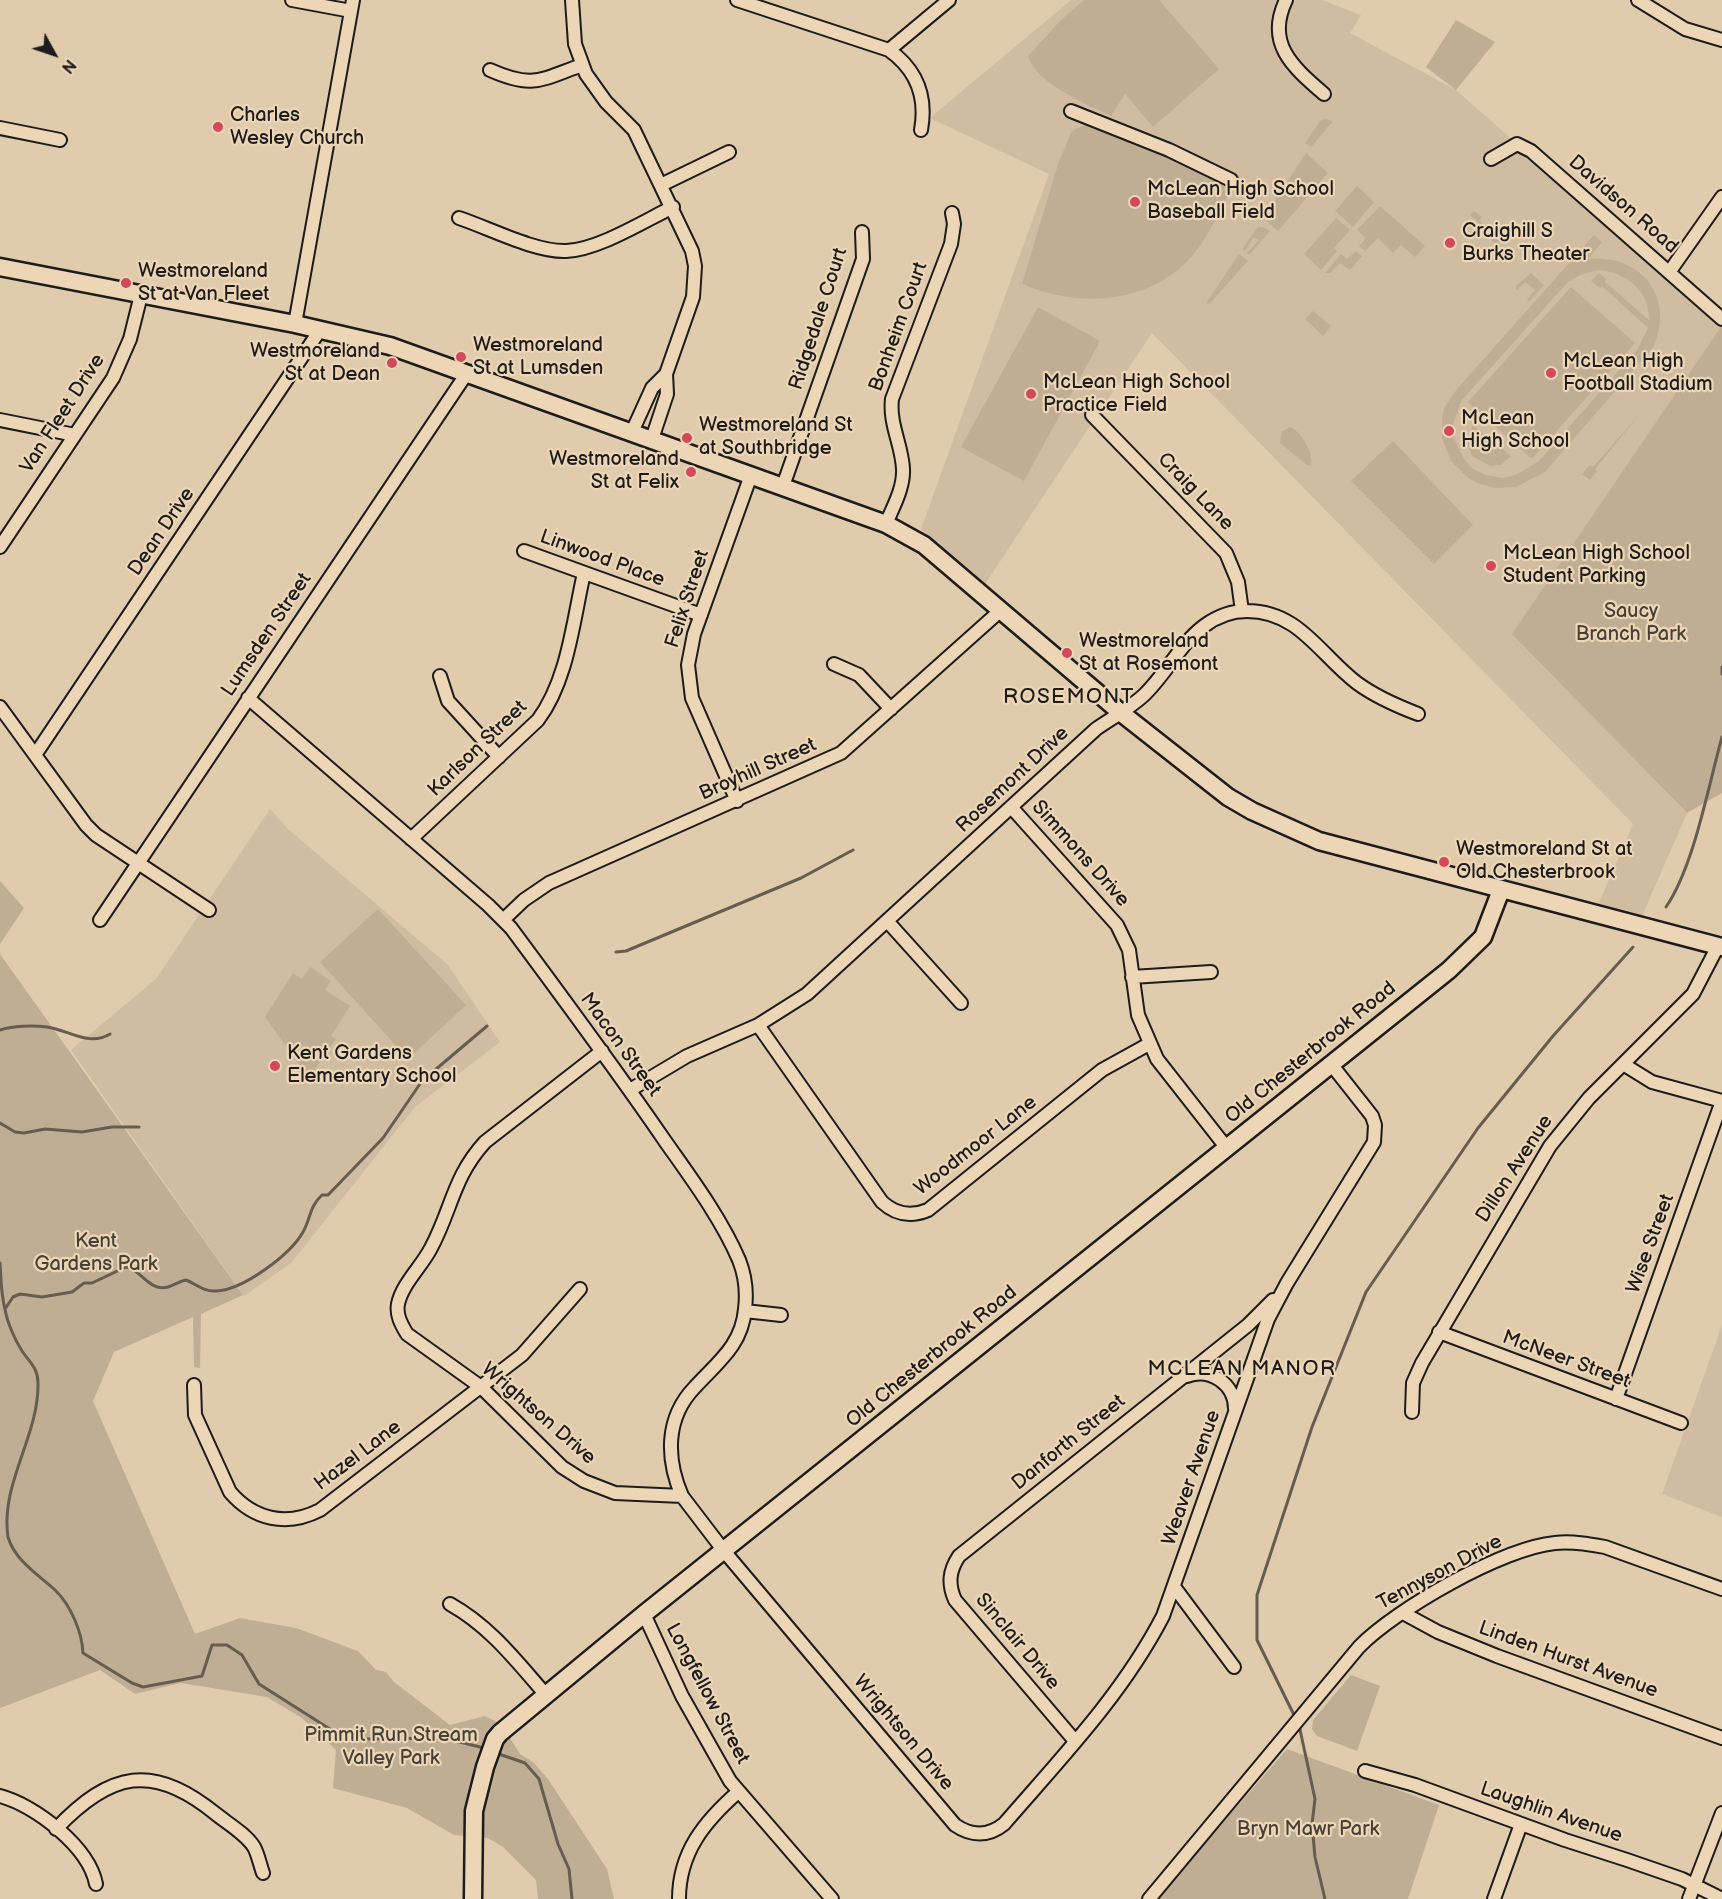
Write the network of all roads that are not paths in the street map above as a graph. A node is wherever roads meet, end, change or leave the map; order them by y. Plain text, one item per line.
1 (292, 0) edge
2 (572, 0) edge
3 (737, 0) edge
4 (949, 0) edge
5 (1286, 0) edge
6 (1638, 0) edge
7 (352, 6) edge
8 (1722, 40) edge
9 (890, 50) junction
10 (582, 65) junction
11 (490, 70) dead end
12 (1324, 94) dead end
13 (1071, 111) dead end
14 (0, 128) edge
15 (921, 130) dead end
16 (60, 140) dead end
17 (729, 152) dead end
18 (1491, 159) dead end
19 (1232, 180) dead end
20 (663, 184) junction
21 (1722, 197) edge
22 (673, 207) junction
23 (952, 213) dead end
24 (459, 218) dead end
25 (862, 232) dead end
26 (0, 267) edge
27 (1670, 271) junction
28 (141, 295) junction
29 (1722, 319) edge
30 (295, 324) junction
31 (320, 330) junction
32 (467, 373) junction
33 (666, 374) junction
34 (1092, 415) dead end
35 (0, 420) edge
36 (632, 432) junction
37 (75, 435) junction
38 (652, 440) junction
39 (751, 475) junction
40 (783, 486) junction
41 (886, 524) junction
42 (0, 547) edge
43 (524, 551) dead end
44 (584, 573) junction
45 (1000, 611) junction
46 (1242, 611) junction
47 (701, 615) junction
48 (834, 664) dead end
49 (440, 676) dead end
50 (248, 698) junction
51 (0, 707) edge
52 (891, 709) junction
53 (1120, 712) junction
54 (1418, 714) dead end
55 (35, 755) junction
56 (499, 757) junction
57 (737, 801) junction
58 (1012, 808) junction
59 (411, 839) junction
60 (138, 863) junction
61 (1501, 890) junction
62 (209, 910) dead end
63 (100, 920) dead end
64 (503, 920) junction
65 (888, 922) junction
66 (1720, 947) edge
67 (1211, 972) dead end
68 (1132, 977) junction
69 (961, 1004) dead end
70 (758, 1025) junction
71 (1149, 1044) junction
72 (602, 1051) junction
73 (1331, 1064) junction
74 (1623, 1064) junction
75 (630, 1090) junction
76 (1722, 1101) edge
77 (1226, 1147) junction
78 (1287, 1283) junction
79 (580, 1289) dead end
80 (745, 1311) junction
81 (781, 1315) dead end
82 (398, 1316) junction
83 (385, 1319) dead end
84 (1439, 1332) junction
85 (1181, 1379) junction
86 (194, 1385) dead end
87 (481, 1388) junction
88 (1616, 1399) junction
89 (1412, 1412) dead end
90 (1235, 1413) junction
91 (1681, 1423) dead end
92 (682, 1496) junction
93 (724, 1551) junction
94 (956, 1561) joint
95 (1175, 1588) junction
96 (1722, 1589) edge
97 (450, 1604) dead end
98 (1403, 1613) junction
99 (644, 1614) junction
100 (1234, 1667) dead end
101 (547, 1696) junction
102 (1722, 1738) edge
103 (1075, 1742) junction
104 (1365, 1771) dead end
105 (738, 1792) junction
106 (0, 1796) edge
107 (1722, 1813) edge
108 (1004, 1824) joint
109 (1521, 1824) junction
110 (56, 1828) junction
111 (263, 1874) dead end
112 (96, 1884) dead end
113 (1694, 1886) junction
114 (473, 1899) edge
115 (679, 1899) edge
116 (832, 1899) edge
117 (1149, 1899) edge
118 (1494, 1899) edge
119 (1689, 1899) edge
120 (1722, 1899) edge

1 - 7 street
2 - 10 street
3 - 9 street
4 - 9 street
5 - 12 street
6 - 8 street
7 - 30 street
9 - 15 street
10 - 11 street
10 - 20 street
13 - 19 street
14 - 16 street
17 - 20 street
18 - 27 street, Davidson Road
20 - 22 street
21 - 27 street
22 - 24 street
22 - 33 street
23 - 41 street, Bonheim Court
25 - 40 street, Ridgedale Court
26 - 28 main road
27 - 29 street, Davidson Road
28 - 30 main road
28 - 37 street, Van Fleet Drive
30 - 31 main road
31 - 32 main road
31 - 55 street, Dean Drive
32 - 36 main road
32 - 50 street, Lumsden Street
33 - 36 street
33 - 38 street
34 - 46 street, Craig Lane
35 - 37 street
36 - 38 main road
37 - 42 street, Van Fleet Drive
38 - 39 main road
39 - 40 main road
39 - 47 street, Felix Street
40 - 41 main road
41 - 45 main road
43 - 44 street, Linwood Place
44 - 47 street, Linwood Place
44 - 56 street, Karlson Street
45 - 52 street, Broyhill Street
45 - 53 main road
46 - 53 street, Rosemont Drive
46 - 54 street, Rosemont Drive
47 - 57 street, Felix Street
48 - 52 street
49 - 56 street
50 - 59 street, Macon Street
50 - 60 street, Lumsden Street
51 - 55 street
52 - 57 street, Broyhill Street
53 - 58 street, Rosemont Drive
53 - 61 main road
55 - 60 street
56 - 59 street, Karlson Street
57 - 64 street, Broyhill Street
58 - 65 street, Rosemont Drive
58 - 68 street, Simmons Drive
59 - 64 street, Macon Street
60 - 62 street
60 - 63 street, Lumsden Street
61 - 66 main road
61 - 73 main road, Old Chesterbrook Road
64 - 72 street, Macon Street
65 - 69 street
65 - 70 street, Rosemont Drive
66 - 74 street, Dillon Avenue
67 - 68 street
68 - 71 street, Simmons Drive
70 - 71 street, Woodmoor Lane
70 - 75 street, Rosemont Drive
71 - 77 street, Simmons Drive
72 - 75 street, Macon Street
72 - 82 street
73 - 77 main road, Old Chesterbrook Road
73 - 78 street, Weaver Avenue
74 - 76 street
74 - 84 street, Dillon Avenue
75 - 80 street, Macon Street
76 - 88 street, Wise Street
77 - 93 main road, Old Chesterbrook Road
78 - 85 street, Danforth Street
78 - 90 street, Weaver Avenue
79 - 87 street, Hazel Lane
80 - 81 street
80 - 92 street, Macon Street
82 - 83 street
82 - 87 street, Wrightson Drive
84 - 88 street, McNeer Street
84 - 89 street, Dillon Avenue
85 - 90 street
85 - 94 street, Danforth Street
86 - 87 street, Hazel Lane
87 - 92 street, Wrightson Drive
88 - 91 street, McNeer Street
90 - 95 street, Weaver Avenue
92 - 93 street, Wrightson Drive
93 - 99 main road, Old Chesterbrook Road
93 - 108 street, Wrightson Drive
94 - 103 street, Sinclair Drive
95 - 100 street
95 - 103 street, Weaver Avenue
96 - 98 street, Tennyson Drive
97 - 101 street
98 - 102 street, Linden Hurst Avenue
98 - 117 street, Tennyson Drive
99 - 101 main road, Old Chesterbrook Road
99 - 105 street, Longfellow Street
101 - 114 main road, Old Chesterbrook Road
103 - 108 street, Weaver Avenue
104 - 109 street, Laughlin Avenue
105 - 115 street
105 - 116 street, Longfellow Street
106 - 110 street
107 - 113 street
109 - 113 street, Laughlin Avenue
109 - 118 street
110 - 111 street
110 - 112 street
113 - 119 street
113 - 120 street, Laughlin Avenue

